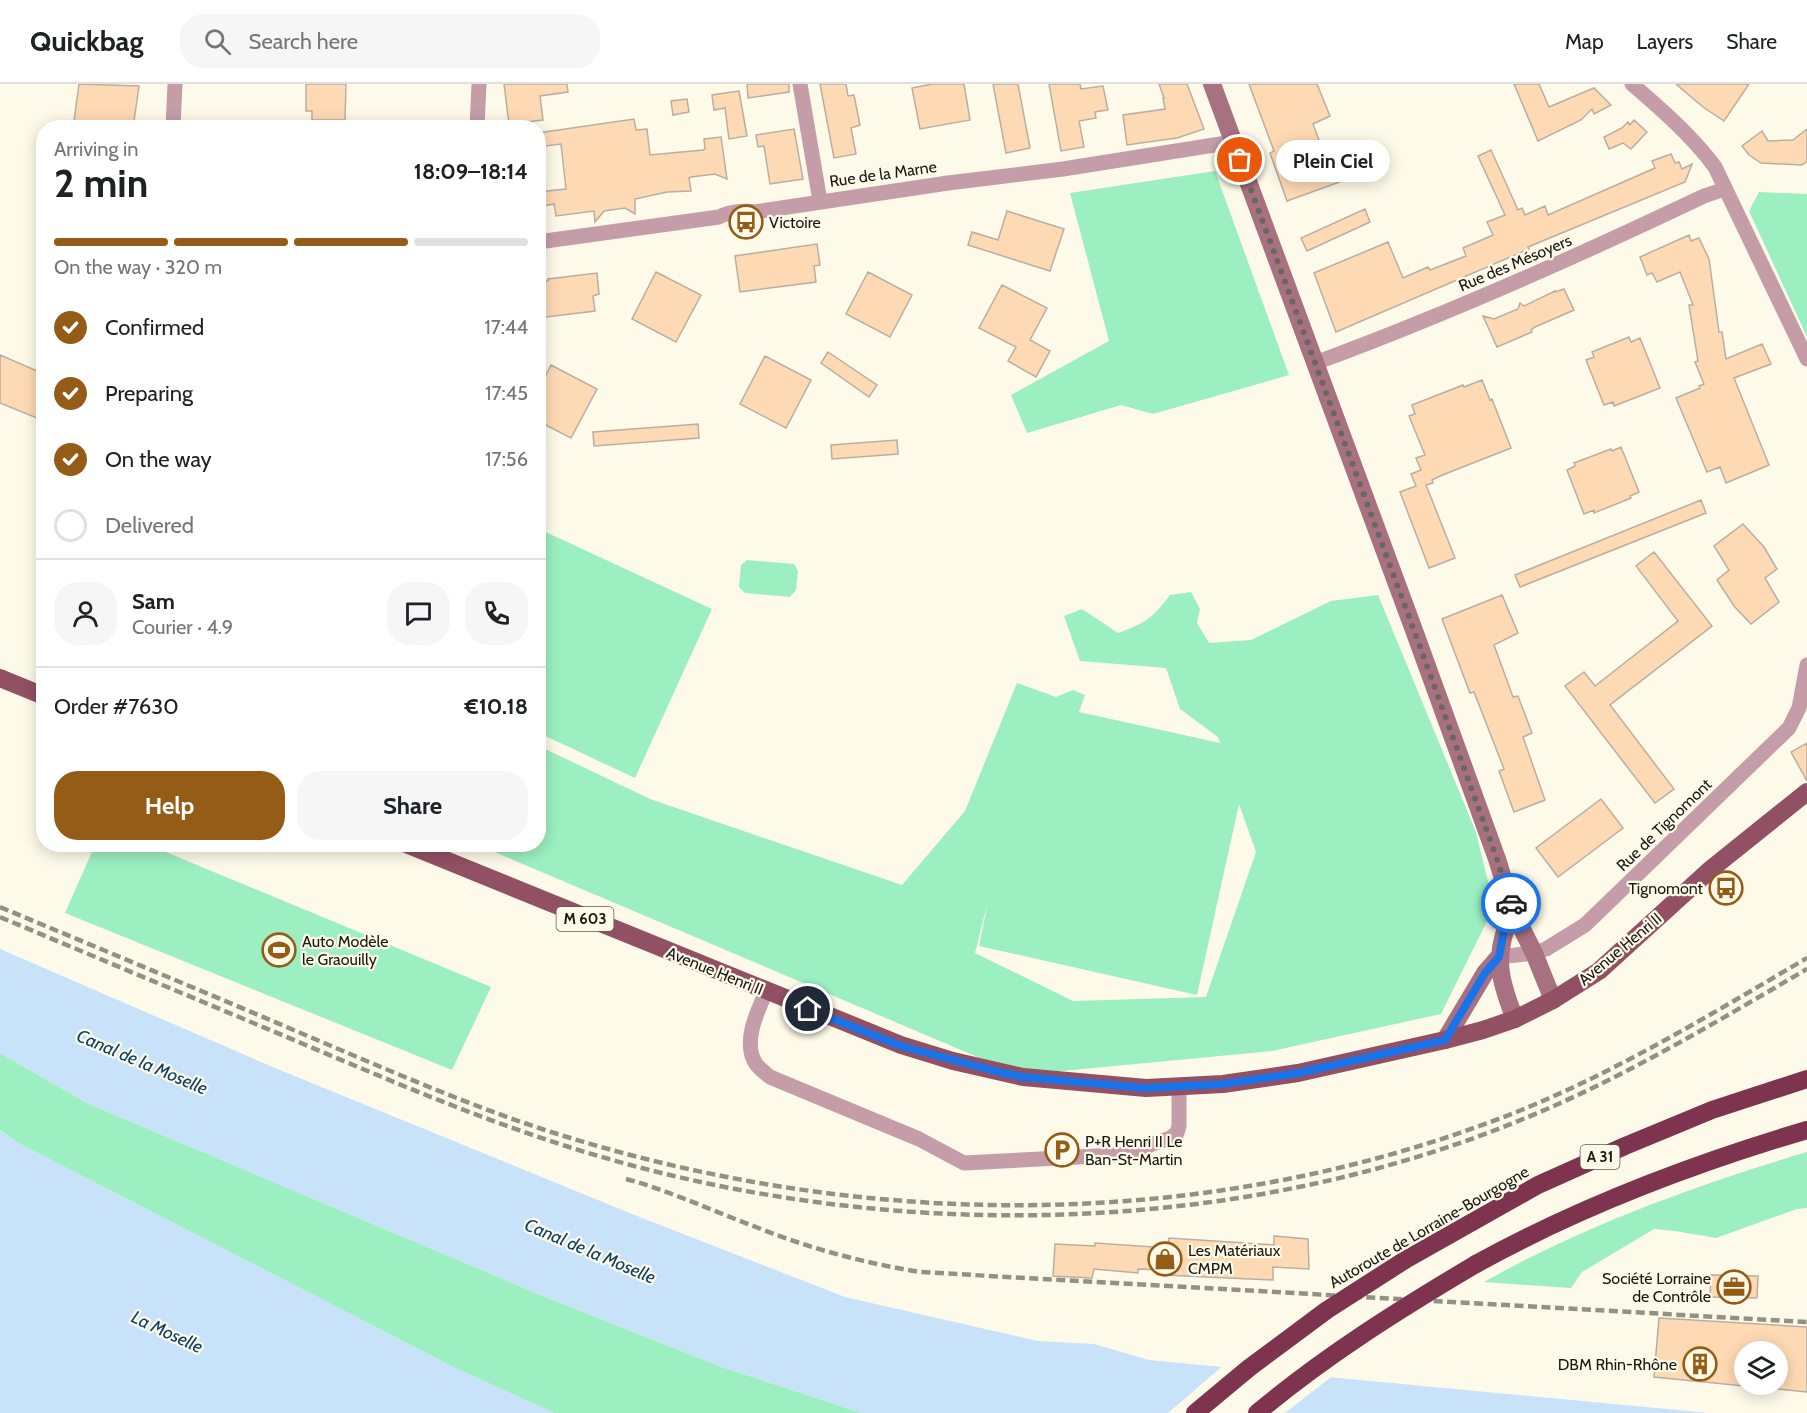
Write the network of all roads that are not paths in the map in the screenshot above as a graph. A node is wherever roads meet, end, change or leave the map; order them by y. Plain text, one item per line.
1 (175, 84) edge
2 (479, 84) edge
3 (800, 84) edge
4 (1212, 84) edge
5 (1632, 84) edge
6 (173, 120) edge
7 (477, 120) edge
8 (1233, 142) junction
9 (1725, 189) junction
10 (820, 201) junction
11 (546, 241) edge
12 (1807, 359) edge
13 (1315, 363) junction
14 (1807, 668) edge
15 (0, 678) edge
16 (36, 693) edge
17 (1807, 792) edge
18 (425, 852) edge
19 (1513, 911) junction
20 (1534, 953) junction
21 (1499, 957) junction
22 (766, 992) junction
23 (1553, 1000) junction
24 (1515, 1019) junction
25 (1445, 1040) junction
26 (1807, 1079) edge
27 (1179, 1086) junction
28 (1807, 1130) edge
29 (1195, 1413) edge
30 (1257, 1413) edge

1 - 6 street
2 - 7 street
3 - 10 street
4 - 8 street
5 - 9 street
8 - 10 street, Rue de la Marne
8 - 13 street
9 - 12 street
9 - 13 street, Rue des Mésoyers
10 - 11 street, Rue de la Marne
13 - 19 street
14 - 20 street, Rue de Tignomont
15 - 16 main road
17 - 23 main road, Avenue Henri II / M 603
18 - 22 main road, Avenue Henri II / M 603
19 - 20 street
19 - 21 street
20 - 21 street, Rue de Tignomont
20 - 23 street
21 - 24 street
21 - 25 street
22 - 27 main road, Avenue Henri II / M 603
22 - 27 street
23 - 24 main road, Avenue Henri II / M 603
24 - 25 main road, Avenue Henri II / M 603
25 - 27 main road, Avenue Henri II / M 603
26 - 29 highway, Autoroute de Lorraine-Bourgogne / A 31, bridge
28 - 30 highway, A 31, bridge

